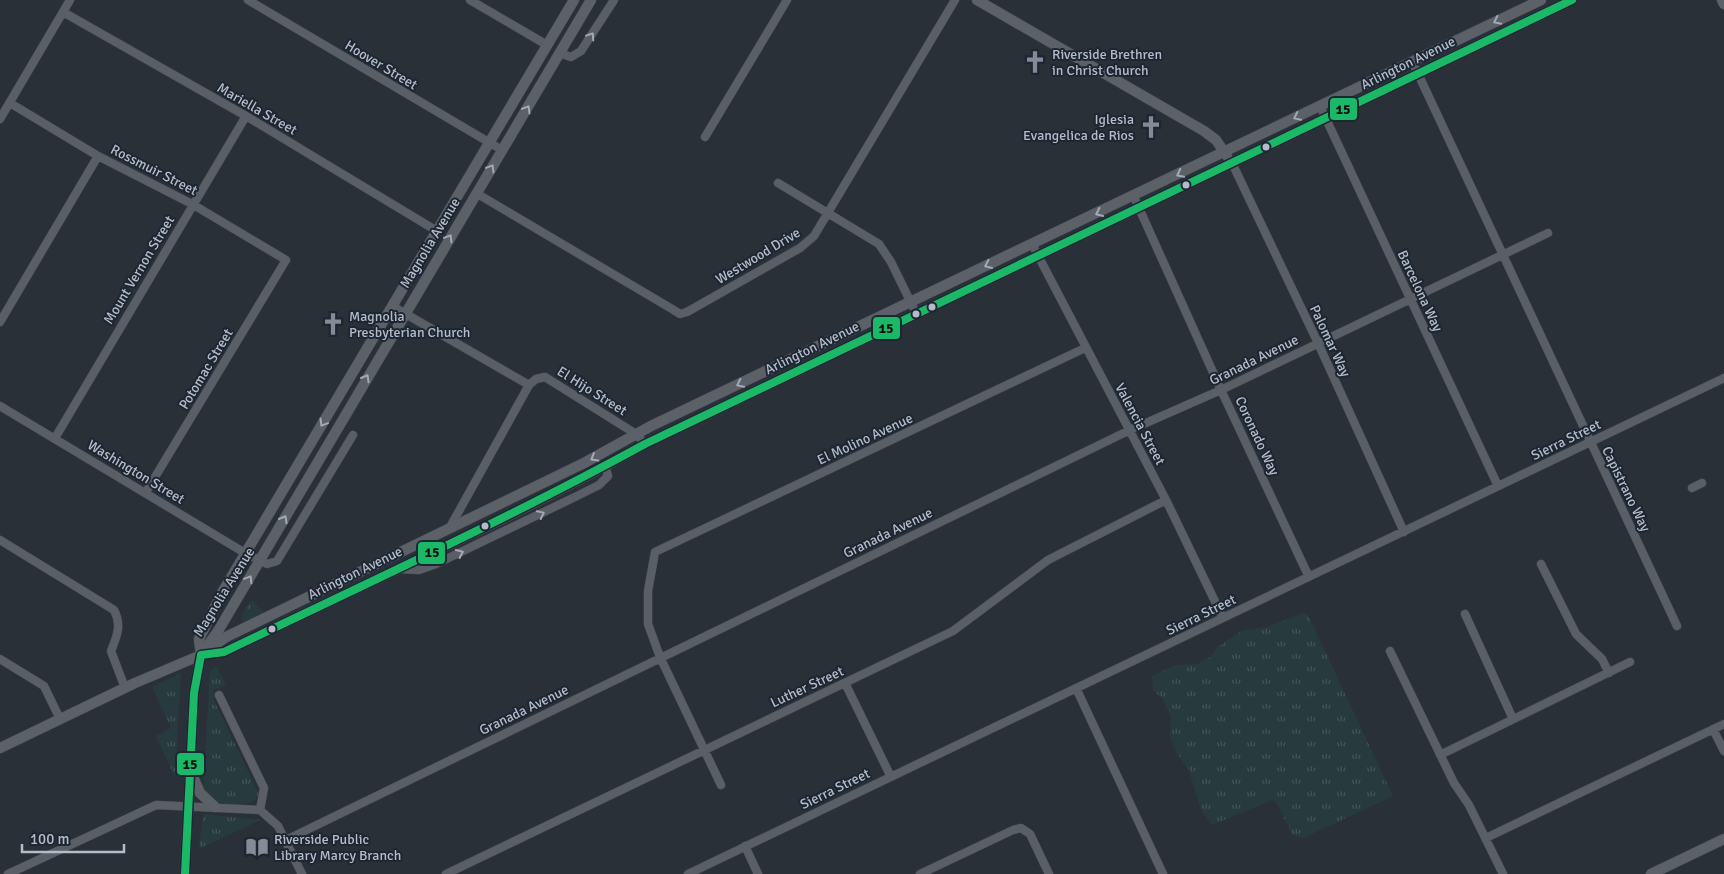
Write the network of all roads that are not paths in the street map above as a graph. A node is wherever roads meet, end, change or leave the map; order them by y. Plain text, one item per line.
1 (70, 0) edge
2 (248, 0) edge
3 (470, 0) edge
4 (574, 0) edge
5 (591, 0) edge
6 (614, 0) edge
7 (787, 0) edge
8 (955, 0) edge
9 (977, 0) edge
10 (1541, 0) edge
11 (1572, 0) edge
12 (1722, 0) edge
13 (1724, 4) edge
14 (63, 12) junction
15 (547, 45) junction
16 (559, 53) junction
17 (1412, 62) junction
18 (1417, 73) junction
19 (10, 103) junction
20 (1320, 106) junction
21 (246, 116) junction
22 (1326, 118) junction
23 (0, 119) edge
24 (706, 137) dead end
25 (489, 143) junction
26 (502, 150) junction
27 (1224, 152) junction
28 (98, 156) junction
29 (1232, 163) junction
30 (778, 183) dead end
31 (476, 193) junction
32 (1134, 197) junction
33 (192, 204) junction
34 (1138, 207) junction
35 (829, 214) junction
36 (437, 230) junction
37 (1548, 233) dead end
38 (1032, 244) junction
39 (1503, 254) junction
40 (1038, 256) junction
41 (286, 260) joint
42 (1409, 298) junction
43 (910, 302) junction
44 (392, 306) junction
45 (405, 312) junction
46 (916, 313) junction
47 (0, 322) edge
48 (1318, 343) junction
49 (1085, 348) junction
50 (1724, 378) edge
51 (529, 385) junction
52 (1221, 390) junction
53 (0, 406) edge
54 (1130, 430) junction
55 (636, 434) junction
56 (353, 435) dead end
57 (55, 438) junction
58 (1590, 443) junction
59 (645, 444) junction
60 (605, 466) junction
61 (1702, 483) dead end
62 (1498, 486) junction
63 (1692, 488) dead end
64 (146, 492) junction
65 (1166, 500) junction
66 (485, 526) junction
67 (448, 530) junction
68 (1404, 532) junction
69 (491, 538) junction
70 (0, 540) edge
71 (245, 553) junction
72 (260, 561) junction
73 (1541, 564) dead end
74 (397, 569) junction
75 (1309, 577) junction
76 (230, 611) junction
77 (1464, 614) dead end
78 (1223, 618) junction
79 (1677, 626) dead end
80 (244, 628) junction
81 (1390, 651) dead end
82 (201, 655) junction
83 (660, 658) junction
84 (0, 659) edge
85 (1630, 662) dead end
86 (1609, 673) junction
87 (845, 683) junction
88 (125, 688) junction
89 (1076, 688) junction
90 (219, 695) dead end
91 (60, 719) junction
92 (1513, 719) junction
93 (1724, 724) edge
94 (1713, 729) junction
95 (0, 748) edge
96 (704, 750) junction
97 (1724, 751) edge
98 (1440, 755) junction
99 (190, 768) junction
100 (891, 777) junction
101 (721, 785) dead end
102 (188, 806) junction
103 (215, 807) junction
104 (260, 810) junction
105 (1486, 838) junction
106 (286, 840) junction
107 (1724, 840) edge
108 (745, 846) junction
109 (8, 874) edge
110 (185, 874) edge
111 (302, 874) edge
112 (446, 874) edge
113 (688, 874) edge
114 (758, 874) edge
115 (920, 874) edge
116 (1049, 874) edge
117 (1163, 874) edge
118 (1503, 874) edge
119 (1652, 874) edge

1 - 14 street
2 - 25 street, Hoover Street
3 - 15 street
4 - 15 main road, Magnolia Avenue
5 - 16 main road, Magnolia Avenue
16 -> 6 street
7 - 24 street
8 - 35 street, Westwood Drive
9 - 27 main road
10 -> 17 main road, Arlington Avenue
11 - 18 main road, Arlington Avenue
12 - 13 main road
14 - 19 street
14 - 21 street, Mariella Street
15 - 25 main road, Magnolia Avenue
26 -> 16 main road, Magnolia Avenue
17 - 18 street, Capistrano Way
17 - 20 main road, Arlington Avenue
18 - 22 main road, Arlington Avenue
18 - 39 street, Capistrano Way
19 - 23 street
19 - 28 street, Rossmuir Street
20 - 22 street, Barcelona Way
20 -> 27 main road, Arlington Avenue
21 - 33 street, Mount Vernon Street
21 - 36 street, Mariella Street
22 - 29 main road, Arlington Avenue
22 - 42 street, Barcelona Way
25 - 26 street, Hoover Street
25 - 36 main road, Magnolia Avenue
31 -> 26 main road, Magnolia Avenue
27 - 29 main road
27 -> 32 main road, Arlington Avenue
28 - 33 street, Rossmuir Street
28 - 47 street
29 - 34 main road, Arlington Avenue
29 - 48 street, Palomar Way
30 - 35 street
31 - 35 street, Westwood Drive
45 -> 31 main road, Magnolia Avenue
32 - 34 street, Coronado Way
32 -> 38 main road, Arlington Avenue
33 - 41 street, Rossmuir Street
33 - 57 street, Mount Vernon Street
34 - 40 main road, Arlington Avenue
34 - 52 street, Coronado Way
35 - 43 street
36 - 44 main road, Magnolia Avenue
37 - 39 street
38 - 40 street, Valencia Street
38 -> 43 main road, Arlington Avenue
39 - 42 street, Granada Avenue
39 - 58 street, Capistrano Way
40 - 46 main road, Arlington Avenue
40 - 49 street, Valencia Street
41 - 64 street, Potomac Street
42 - 48 street, Granada Avenue
42 - 62 street, Barcelona Way
43 - 46 street
43 -> 55 main road, Arlington Avenue
44 - 45 street
44 -> 71 main road, Magnolia Avenue
45 - 51 street
72 -> 45 main road, Magnolia Avenue
46 - 59 main road, Arlington Avenue
48 - 52 street, Granada Avenue
48 - 68 street, Palomar Way
49 - 54 street, Valencia Street
49 - 83 street, El Molino Avenue
50 - 58 street, Sierra Street
51 - 55 street, El Hijo Street
51 - 67 street
52 - 54 street, Granada Avenue
52 - 75 street, Coronado Way
53 - 57 street, Washington Street
54 - 65 street, Valencia Street
54 - 83 street, Granada Avenue
55 - 59 street, El Hijo Street
55 -> 67 main road, Arlington Avenue
56 - 72 street
57 - 64 street, Washington Street
58 - 62 street, Sierra Street
58 - 79 street, Capistrano Way
59 - 60 main road, Arlington Avenue
60 - 66 main road, Arlington Avenue
69 -> 60 street
61 - 63 street
62 - 68 street, Sierra Street
64 - 71 street, Washington Street
65 - 78 street, Valencia Street
65 - 87 street, Luther Street
66 - 69 street
66 - 74 main road, Arlington Avenue
67 - 80 main road, Arlington Avenue
68 - 75 street, Sierra Street
74 -> 69 street
70 - 88 street
71 - 72 street, Washington Street
71 - 82 main road, Magnolia Avenue
76 -> 72 main road, Magnolia Avenue
73 - 86 street
74 - 82 main road, Arlington Avenue
75 - 78 street, Sierra Street
76 - 80 main road
76 - 82 main road, Magnolia Avenue
77 - 92 street
78 - 89 street, Sierra Street
80 - 82 main road, Arlington Avenue
81 - 98 street
82 - 88 main road, Arlington Avenue
82 - 99 main road, Magnolia Avenue
83 - 96 street
83 - 106 street, Granada Avenue
84 - 91 street
85 - 86 street
86 - 92 street
87 - 96 street, Luther Street
87 - 100 street
88 - 91 main road, Arlington Avenue
89 - 100 street, Sierra Street
89 - 117 street
90 - 104 street
91 - 95 main road, Arlington Avenue
92 - 98 street
93 - 94 street
94 - 97 street
94 - 105 street
96 - 101 street
96 - 112 street, Luther Street
98 - 105 street
99 - 102 main road, Magnolia Avenue
99 - 103 main road
100 - 108 street, Sierra Street
102 - 103 street
102 - 109 street
102 - 110 main road, Magnolia Avenue
103 - 104 street
104 - 106 street
105 - 118 street
106 - 111 street
107 - 119 main road
108 - 113 street, Sierra Street
108 - 114 street
115 - 116 street

